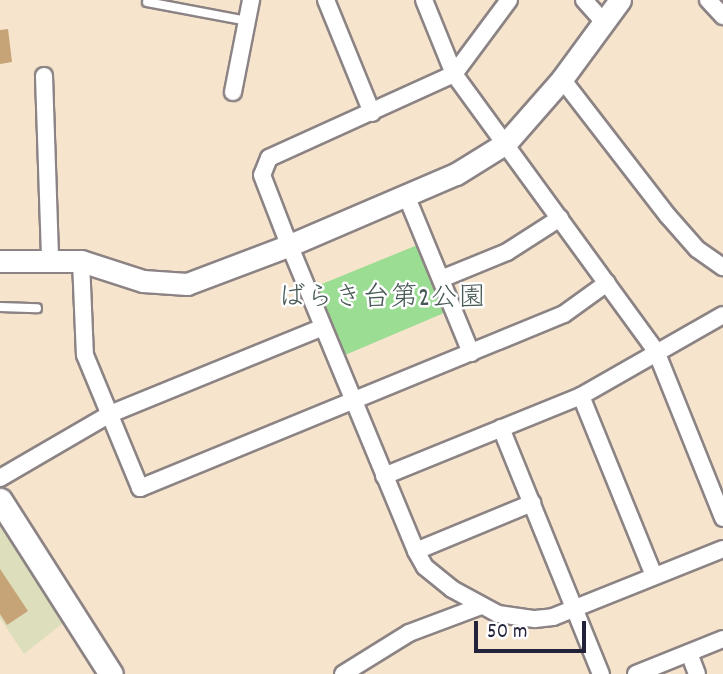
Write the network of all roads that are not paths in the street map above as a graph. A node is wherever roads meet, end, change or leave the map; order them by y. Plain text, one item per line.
1 (251, 0) edge
2 (327, 0) edge
3 (424, 0) edge
4 (509, 0) edge
5 (584, 0) edge
6 (620, 0) edge
7 (708, 0) edge
8 (147, 2) edge
9 (723, 16) edge
10 (248, 21) junction
11 (604, 22) junction
12 (454, 74) junction
13 (44, 76) dead end
14 (562, 79) junction
15 (233, 92) dead end
16 (372, 113) junction
17 (506, 143) junction
18 (407, 195) junction
19 (560, 218) junction
20 (290, 245) junction
21 (50, 260) junction
22 (0, 261) edge
23 (81, 261) junction
24 (723, 267) edge
25 (441, 279) junction
26 (607, 283) junction
27 (0, 307) edge
28 (37, 308) dead end
29 (723, 315) edge
30 (323, 327) junction
31 (656, 351) junction
32 (471, 353) junction
33 (581, 396) junction
34 (354, 401) junction
35 (110, 414) junction
36 (501, 428) junction
37 (384, 476) junction
38 (0, 478) edge
39 (0, 500) edge
40 (532, 503) junction
41 (723, 518) edge
42 (723, 549) edge
43 (416, 551) junction
44 (654, 576) junction
45 (481, 606) junction
46 (574, 608) junction
47 (723, 639) edge
48 (689, 653) junction
49 (111, 674) edge
50 (343, 674) edge
51 (601, 674) edge
52 (636, 674) edge
53 (697, 674) edge

1 - 10 street
2 - 16 street
3 - 12 street
4 - 12 street
5 - 11 street
6 - 11 street
7 - 9 street
8 - 10 lane
10 - 15 street
11 - 14 street
12 - 16 street
12 - 17 street
13 - 21 street
14 - 17 street
14 - 24 street
16 - 20 street
17 - 18 street
17 - 19 street
18 - 20 street
18 - 25 street
19 - 25 street
19 - 26 street
20 - 23 street
20 - 30 street
21 - 22 street
21 - 23 street
23 - 35 street
25 - 32 street
26 - 31 street
26 - 32 street
27 - 28 lane
29 - 31 street
30 - 34 street
30 - 35 street
31 - 33 street
31 - 41 street
32 - 34 street
33 - 36 street
33 - 44 street
34 - 35 street
34 - 37 street
35 - 38 street
36 - 37 street
36 - 40 street
37 - 43 street
39 - 49 main road
40 - 43 street
40 - 46 street
42 - 44 street
43 - 45 street
44 - 46 street
45 - 46 street
45 - 50 street
46 - 51 street
47 - 48 street
48 - 52 street
48 - 53 street

